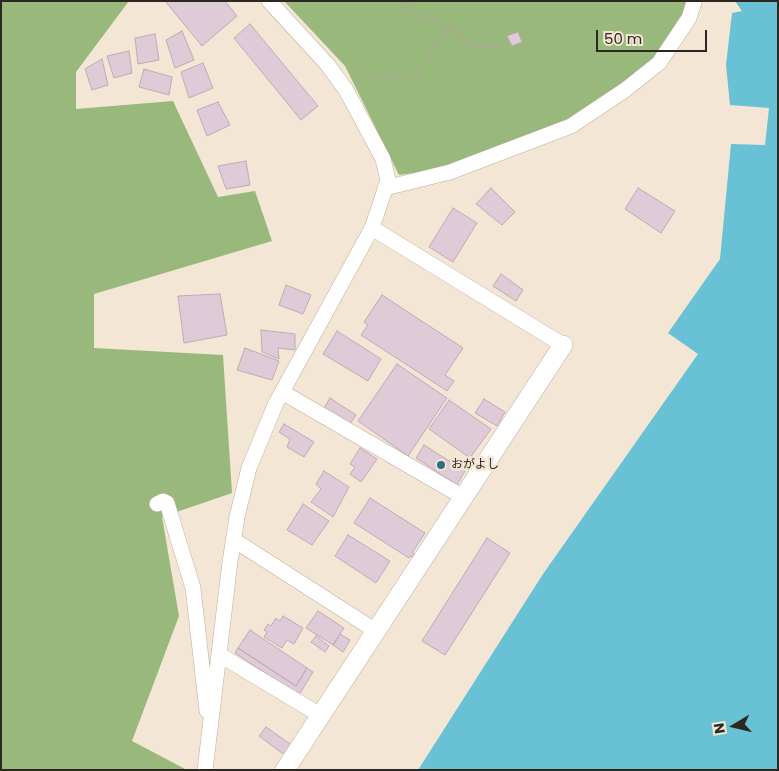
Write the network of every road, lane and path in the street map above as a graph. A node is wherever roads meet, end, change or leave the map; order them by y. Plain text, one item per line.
1 (269, 1) edge
2 (402, 1) edge
3 (694, 2) dead end
4 (448, 26) junction
5 (504, 45) dead end
6 (346, 90) junction
7 (385, 188) junction
8 (372, 228) junction
9 (563, 345) joint
10 (282, 392) junction
11 (463, 497) junction
12 (157, 504) dead end
13 (234, 540) junction
14 (376, 631) junction
15 (220, 655) junction
16 (320, 715) junction
17 (210, 735) junction
18 (206, 770) edge
19 (285, 770) edge

1 - 6 street
2 - 4 path
3 - 7 street
4 - 5 path
4 - 6 path
6 - 7 street
7 - 8 street
8 - 9 street
8 - 10 street
9 - 11 street
10 - 11 street
10 - 13 street
11 - 14 street
12 - 17 street
13 - 14 street
13 - 15 street
14 - 16 street
15 - 16 street
15 - 17 street
16 - 19 street
17 - 18 street

